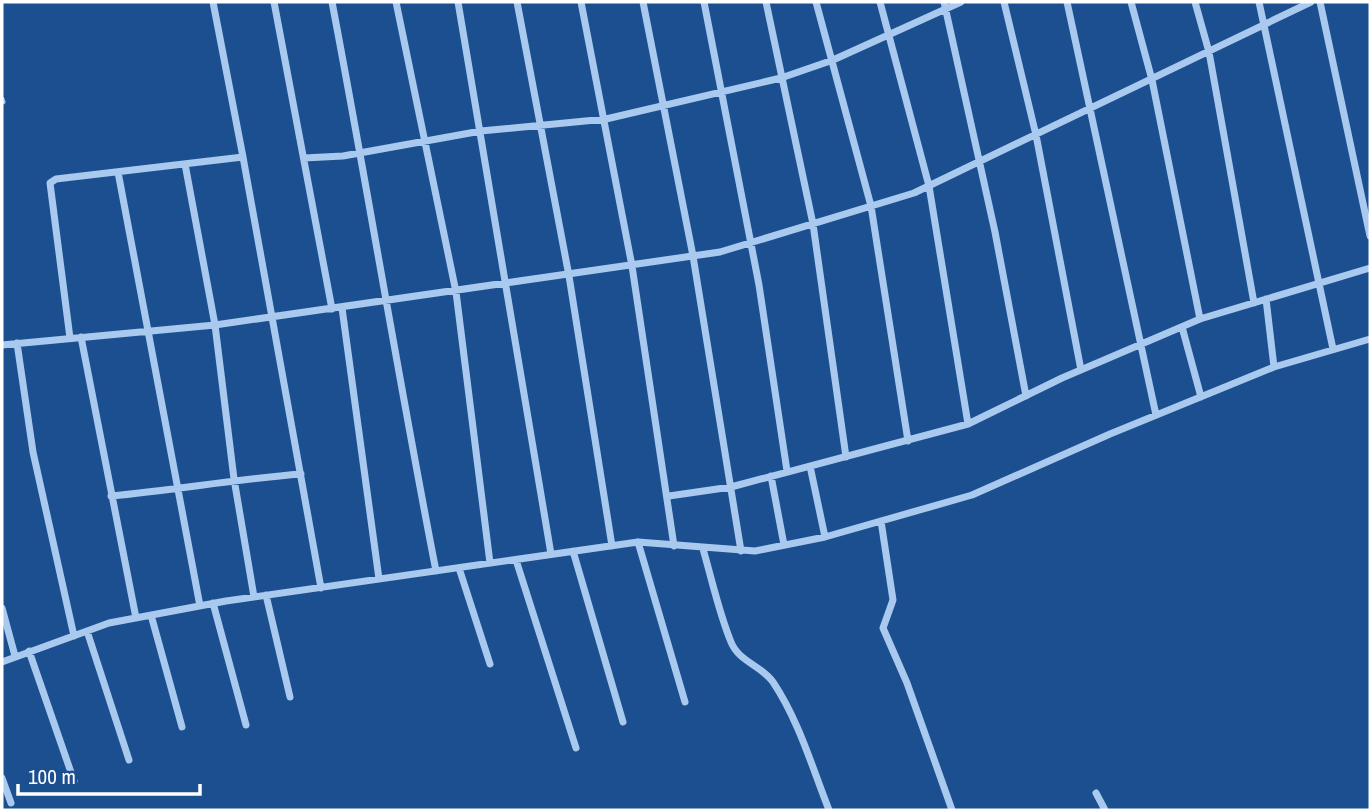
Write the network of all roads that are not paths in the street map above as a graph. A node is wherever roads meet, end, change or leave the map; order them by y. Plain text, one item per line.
1 (213, 2) edge
2 (274, 2) edge
3 (332, 2) edge
4 (396, 2) edge
5 (458, 2) edge
6 (517, 2) edge
7 (581, 2) edge
8 (643, 2) edge
9 (704, 2) edge
10 (766, 2) edge
11 (816, 2) edge
12 (880, 2) edge
13 (961, 2) edge
14 (1004, 2) edge
15 (1067, 2) edge
16 (1131, 2) edge
17 (1195, 2) edge
18 (1259, 2) edge
19 (1311, 2) edge
20 (1320, 2) edge
21 (945, 6) edge
22 (1265, 24) junction
23 (889, 35) junction
24 (1209, 52) junction
25 (833, 60) junction
26 (781, 78) junction
27 (1152, 79) junction
28 (724, 91) junction
29 (663, 105) junction
30 (1092, 108) junction
31 (606, 119) junction
32 (541, 126) junction
33 (481, 131) junction
34 (1036, 135) junction
35 (423, 141) junction
36 (360, 153) junction
37 (243, 157) junction
38 (304, 158) junction
39 (979, 162) junction
40 (185, 164) junction
41 (118, 172) junction
42 (929, 186) junction
43 (1360, 189) junction
44 (1370, 190) edge
45 (871, 206) junction
46 (813, 224) junction
47 (1370, 236) edge
48 (751, 243) junction
49 (693, 256) junction
50 (632, 266) junction
51 (1370, 268) edge
52 (569, 276) junction
53 (1318, 284) junction
54 (505, 286) junction
55 (456, 292) junction
56 (1266, 299) junction
57 (384, 302) junction
58 (1254, 303) junction
59 (342, 308) junction
60 (332, 309) junction
61 (274, 317) junction
62 (1200, 319) junction
63 (215, 325) junction
64 (1182, 327) junction
65 (148, 331) junction
66 (81, 337) junction
67 (70, 338) junction
68 (1370, 339) edge
69 (17, 343) junction
70 (1141, 344) junction
71 (2, 345) edge
72 (1333, 349) junction
73 (1274, 367) junction
74 (1081, 370) junction
75 (1026, 396) junction
76 (1201, 397) junction
77 (1156, 415) junction
78 (968, 424) junction
79 (908, 442) junction
80 (846, 457) junction
81 (810, 466) junction
82 (788, 471) junction
83 (301, 474) junction
84 (771, 476) junction
85 (234, 479) junction
86 (731, 487) junction
87 (179, 490) junction
88 (111, 496) junction
89 (669, 496) junction
90 (881, 521) junction
91 (825, 537) junction
92 (638, 542) junction
93 (784, 545) junction
94 (612, 546) junction
95 (674, 546) junction
96 (703, 549) junction
97 (573, 551) junction
98 (741, 551) junction
99 (551, 554) junction
100 (516, 559) junction
101 (490, 563) junction
102 (459, 568) junction
103 (436, 571) junction
104 (379, 579) junction
105 (321, 588) junction
106 (266, 595) junction
107 (254, 597) junction
108 (213, 603) junction
109 (200, 606) junction
110 (2, 608) edge
111 (151, 615) junction
112 (136, 618) junction
113 (87, 631) junction
114 (74, 636) junction
115 (29, 651) junction
116 (15, 656) junction
117 (2, 662) edge
118 (490, 664) dead end
119 (290, 697) dead end
120 (685, 702) dead end
121 (623, 722) dead end
122 (246, 724) dead end
123 (182, 727) dead end
124 (576, 748) dead end
125 (129, 760) dead end
126 (2, 778) edge
127 (75, 780) dead end
128 (1096, 793) dead end
129 (11, 803) dead end
130 (829, 810) edge
131 (952, 810) edge
132 (1105, 810) edge

1 - 37 street
2 - 38 street
3 - 36 street
4 - 35 street
5 - 33 street
6 - 32 street
7 - 31 street
8 - 29 street
9 - 28 street
10 - 26 street
11 - 25 street
12 - 23 street
13 - 21 street
14 - 34 street
15 - 30 street
16 - 27 street
17 - 24 street
18 - 22 street
19 - 22 street
20 - 43 street
21 - 23 street
21 - 39 street
22 - 24 street
22 - 53 street
23 - 25 street
23 - 42 street
24 - 27 street
24 - 58 street
25 - 26 street
25 - 45 street
26 - 28 street
26 - 46 street
27 - 30 street
27 - 62 street
28 - 29 street
28 - 48 street
29 - 31 street
29 - 49 street
30 - 34 street
30 - 70 street
31 - 32 street
31 - 50 street
32 - 33 street
32 - 52 street
33 - 35 street
33 - 54 street
34 - 39 street
34 - 74 street
35 - 36 street
35 - 55 street
36 - 38 street
36 - 57 street
37 - 40 street
37 - 61 street
38 - 60 street
39 - 42 street
39 - 75 street
40 - 41 street
40 - 63 street
41 - 65 street
41 - 67 street
42 - 45 street
42 - 78 street
43 - 44 street
43 - 47 street
45 - 46 street
45 - 79 street
46 - 48 street
46 - 80 street
48 - 49 street
48 - 82 street
49 - 50 street
49 - 86 street
50 - 52 street
50 - 89 street
51 - 53 street
52 - 54 street
52 - 94 street
53 - 56 street
53 - 72 street
54 - 55 street
54 - 99 street
55 - 57 street
55 - 101 street
56 - 58 street
56 - 73 street
57 - 59 street
57 - 103 street
58 - 62 street
59 - 60 street
59 - 104 street
60 - 61 street
61 - 63 street
61 - 83 street
62 - 64 street
63 - 65 street
63 - 85 street
64 - 70 street
64 - 76 street
65 - 66 street
65 - 87 street
66 - 67 street
66 - 88 street
67 - 69 street
68 - 72 street
69 - 71 street
69 - 114 street
70 - 74 street
70 - 77 street
72 - 73 street
73 - 76 street
74 - 75 street
75 - 78 street
76 - 77 street
77 - 90 street
78 - 79 street
79 - 80 street
80 - 81 street
81 - 82 street
81 - 91 street
82 - 84 street
83 - 85 street
83 - 105 street
84 - 86 street
84 - 93 street
85 - 87 street
85 - 107 street
86 - 89 street
86 - 98 street
87 - 88 street
87 - 109 street
88 - 112 street
89 - 95 street
90 - 91 street
90 - 131 street
91 - 93 street
92 - 94 street
92 - 95 street
92 - 120 street
93 - 98 street
94 - 97 street
95 - 96 street
96 - 98 street
96 - 130 street
97 - 99 street
97 - 121 street
99 - 100 street
100 - 101 street
100 - 124 street
101 - 102 street
102 - 103 street
102 - 118 street
103 - 104 street
104 - 105 street
105 - 106 street
106 - 107 street
106 - 119 street
107 - 108 street
108 - 109 street
108 - 122 street
109 - 111 street
110 - 116 street
111 - 112 street
111 - 123 street
112 - 113 street
113 - 114 street
113 - 125 street
114 - 115 street
115 - 116 street
115 - 127 street
116 - 117 street
126 - 129 street
128 - 132 street

